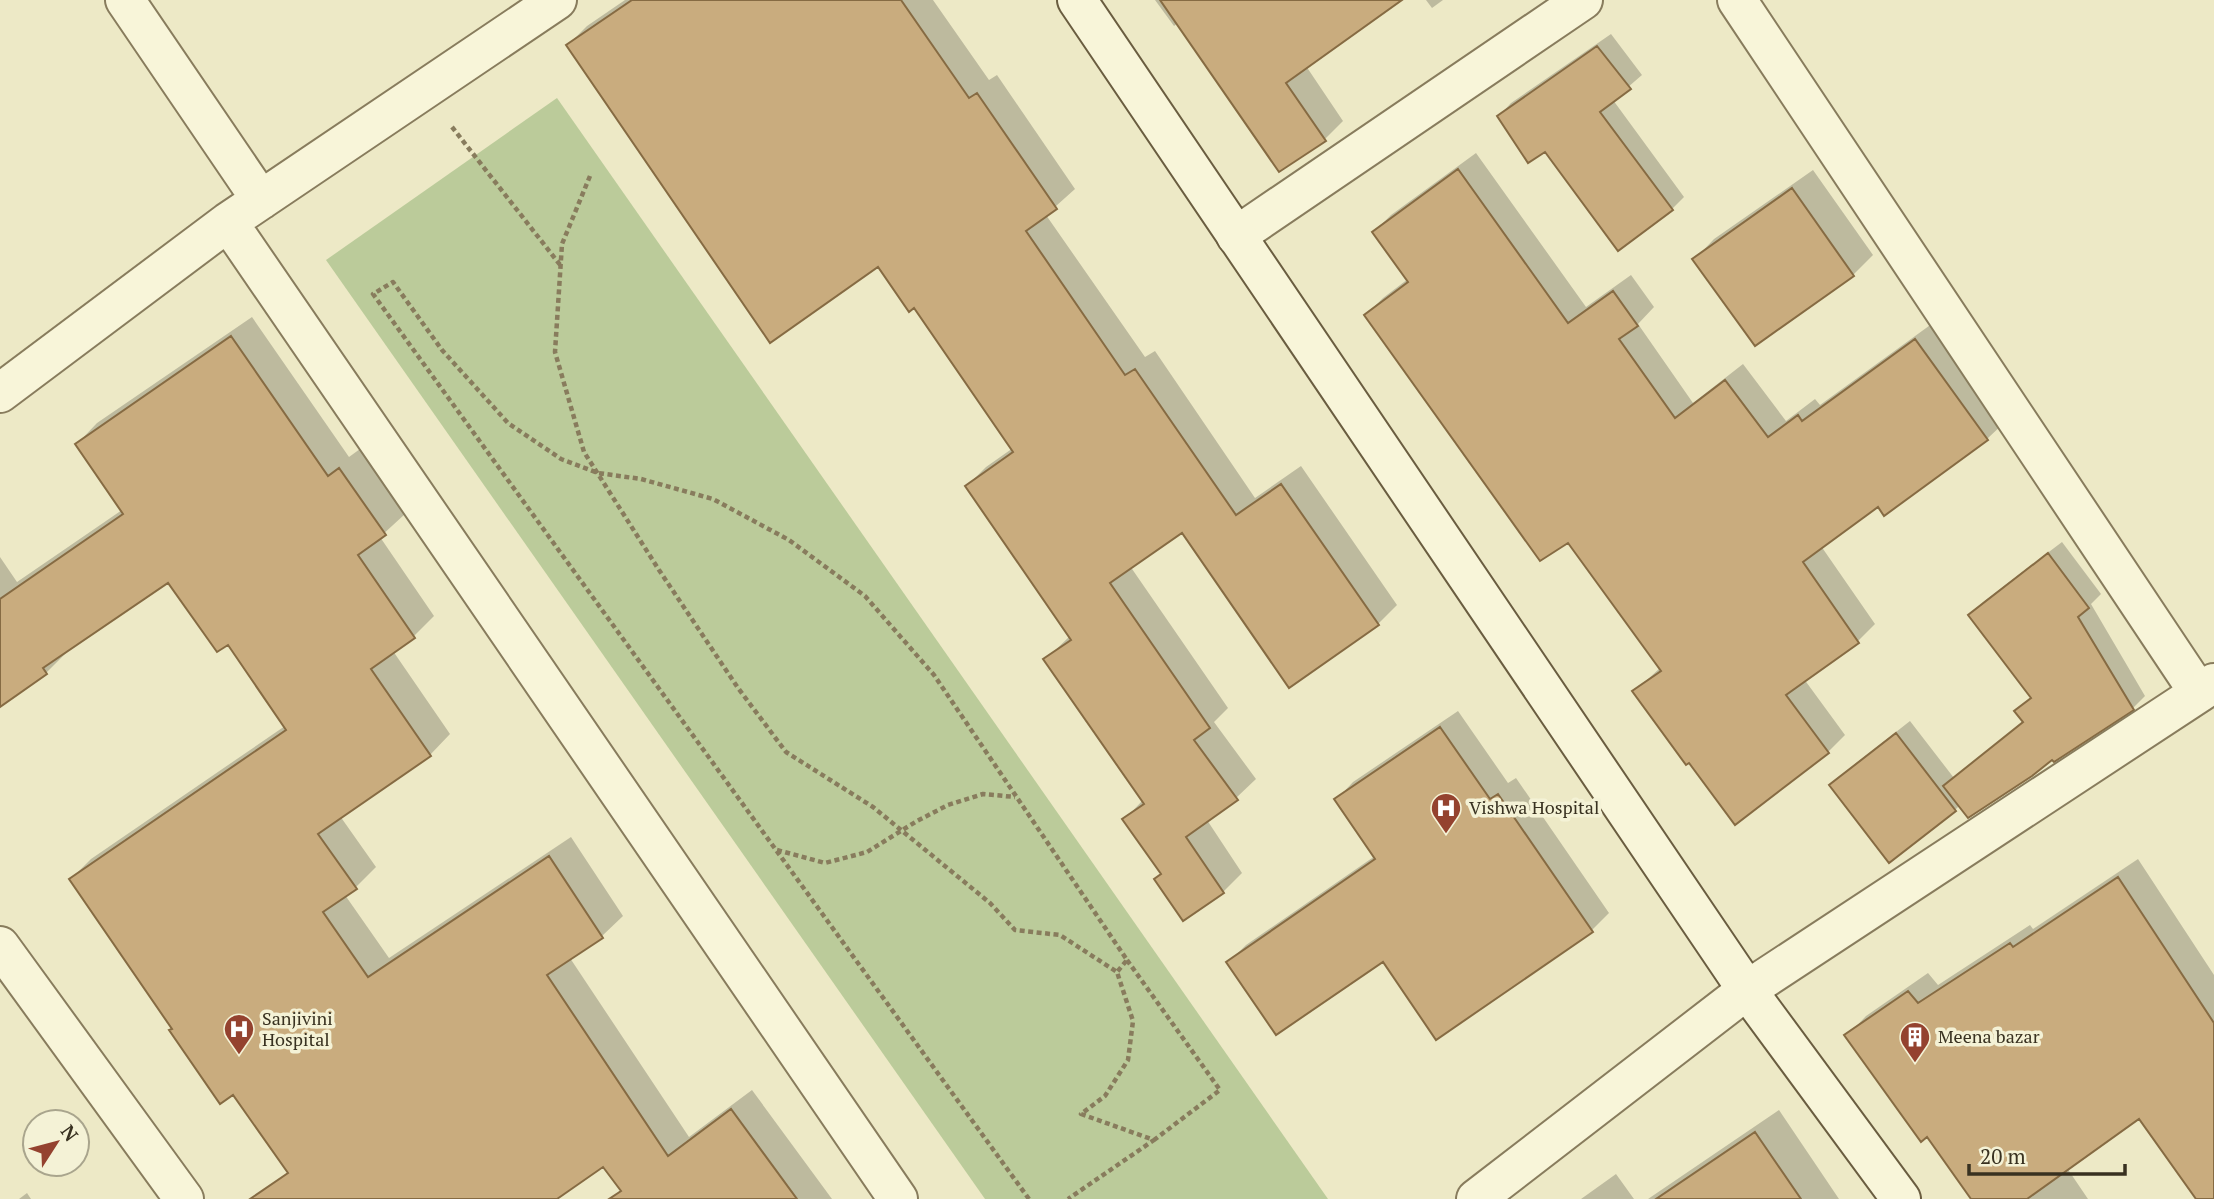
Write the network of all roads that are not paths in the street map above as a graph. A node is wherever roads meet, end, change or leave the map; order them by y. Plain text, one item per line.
1 (125, 0) edge
2 (557, 0) edge
3 (1077, 0) edge
4 (1583, 0) edge
5 (1737, 0) edge
6 (261, 200) junction
7 (228, 222) junction
8 (1236, 236) junction
9 (0, 393) edge
10 (2206, 688) edge
11 (0, 946) edge
12 (1747, 990) junction
13 (184, 1199) edge
14 (898, 1199) edge
15 (1476, 1199) edge
16 (1901, 1199) edge

1 - 6 street
2 - 6 street
3 - 8 street
4 - 8 street
5 - 10 street
6 - 7 street
7 - 9 street
7 - 14 street
8 - 12 street
10 - 12 street
11 - 13 street
12 - 15 street
12 - 16 street

